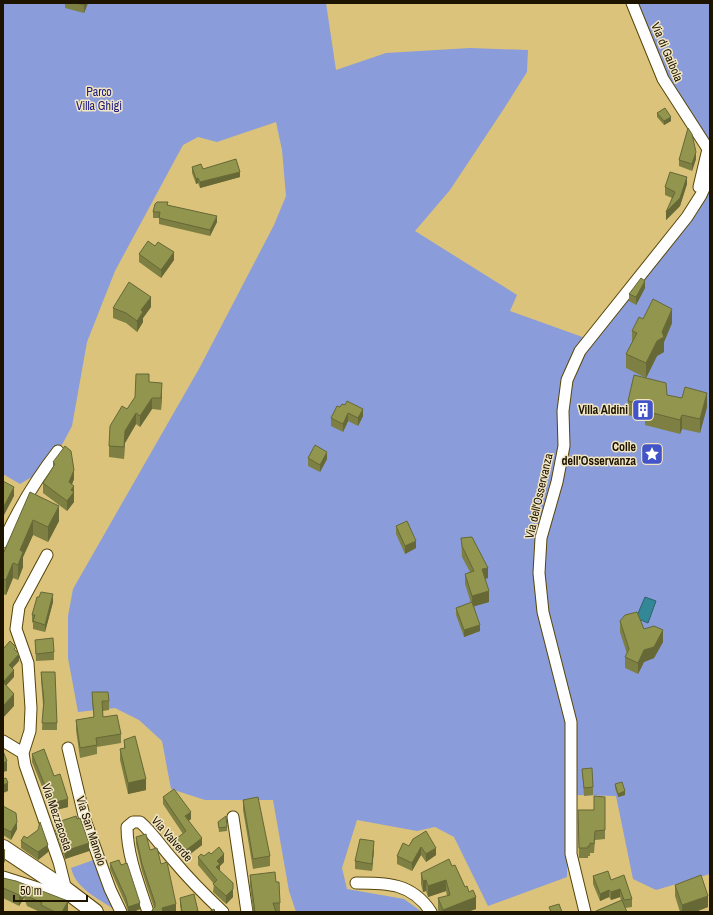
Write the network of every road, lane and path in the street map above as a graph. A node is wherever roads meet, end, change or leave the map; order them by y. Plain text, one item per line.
1 (632, 3) edge
2 (710, 174) edge
3 (701, 195) junction
4 (58, 451) dead end
5 (3, 542) edge
6 (47, 555) dead end
7 (3, 741) edge
8 (68, 748) dead end
9 (23, 753) junction
10 (233, 817) dead end
11 (3, 848) edge
12 (3, 877) edge
13 (356, 883) dead end
14 (69, 893) junction
15 (95, 912) edge
16 (121, 912) edge
17 (148, 912) edge
18 (224, 912) edge
19 (247, 912) edge
20 (431, 912) edge
21 (585, 912) edge

1 - 3 street, Via di Gaibola
2 - 3 street, Via dell'Osservanza
3 - 21 street, Via dell'Osservanza
4 - 5 street
6 - 9 street
7 - 9 street
8 - 16 street, Via San Mamolo
9 - 14 street, Via Mezzacosta
10 - 19 street
11 - 14 main road
12 - 14 street
13 - 20 street
14 - 15 main road
17 - 18 street, Via Valverde

